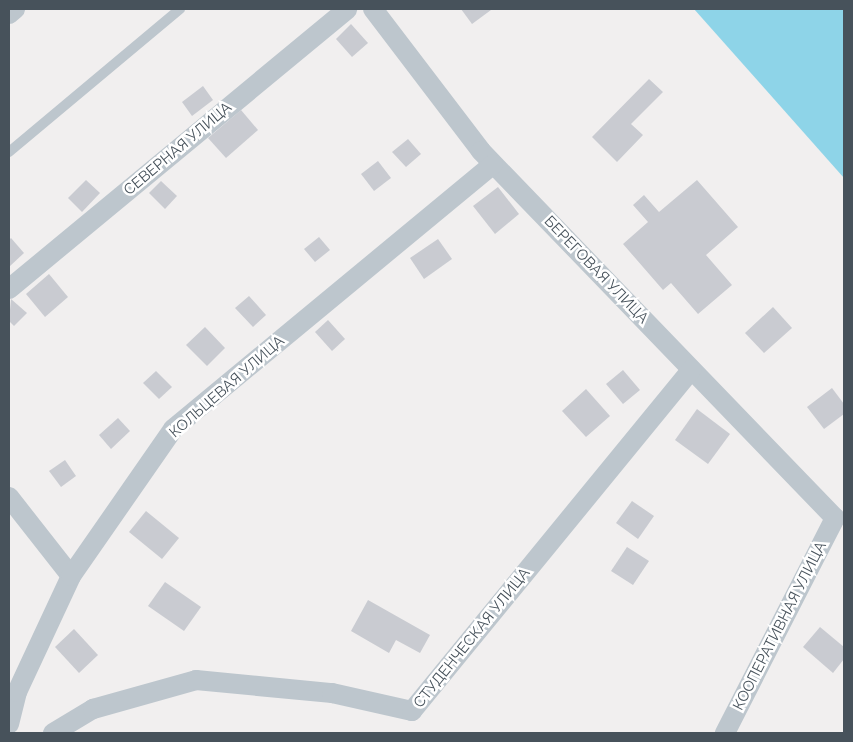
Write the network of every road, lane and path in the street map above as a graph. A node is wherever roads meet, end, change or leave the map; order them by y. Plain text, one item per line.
1 (14, 9) edge
2 (180, 9) edge
3 (348, 9) edge
4 (373, 9) edge
5 (9, 14) edge
6 (9, 152) edge
7 (493, 164) junction
8 (9, 289) edge
9 (692, 370) junction
10 (9, 497) edge
11 (834, 511) edge
12 (71, 576) junction
13 (9, 724) edge
14 (54, 733) edge
15 (725, 733) edge

1 - 5 street
2 - 6 lane
3 - 8 street, СЕВЕРНАЯ УЛИЦА
4 - 7 street, БЕРЕГОВАЯ УЛИЦА
7 - 9 street, БЕРЕГОВАЯ УЛИЦА
7 - 12 street, КОЛЬЦЕВАЯ УЛИЦА
9 - 11 street, БЕРЕГОВАЯ УЛИЦА
9 - 14 street, СТУДЕНЧЕСКАЯ УЛИЦА
10 - 12 street
11 - 15 street, КООПЕРАТИВНАЯ УЛИЦА
12 - 13 street, КОЛЬЦЕВАЯ УЛИЦА

